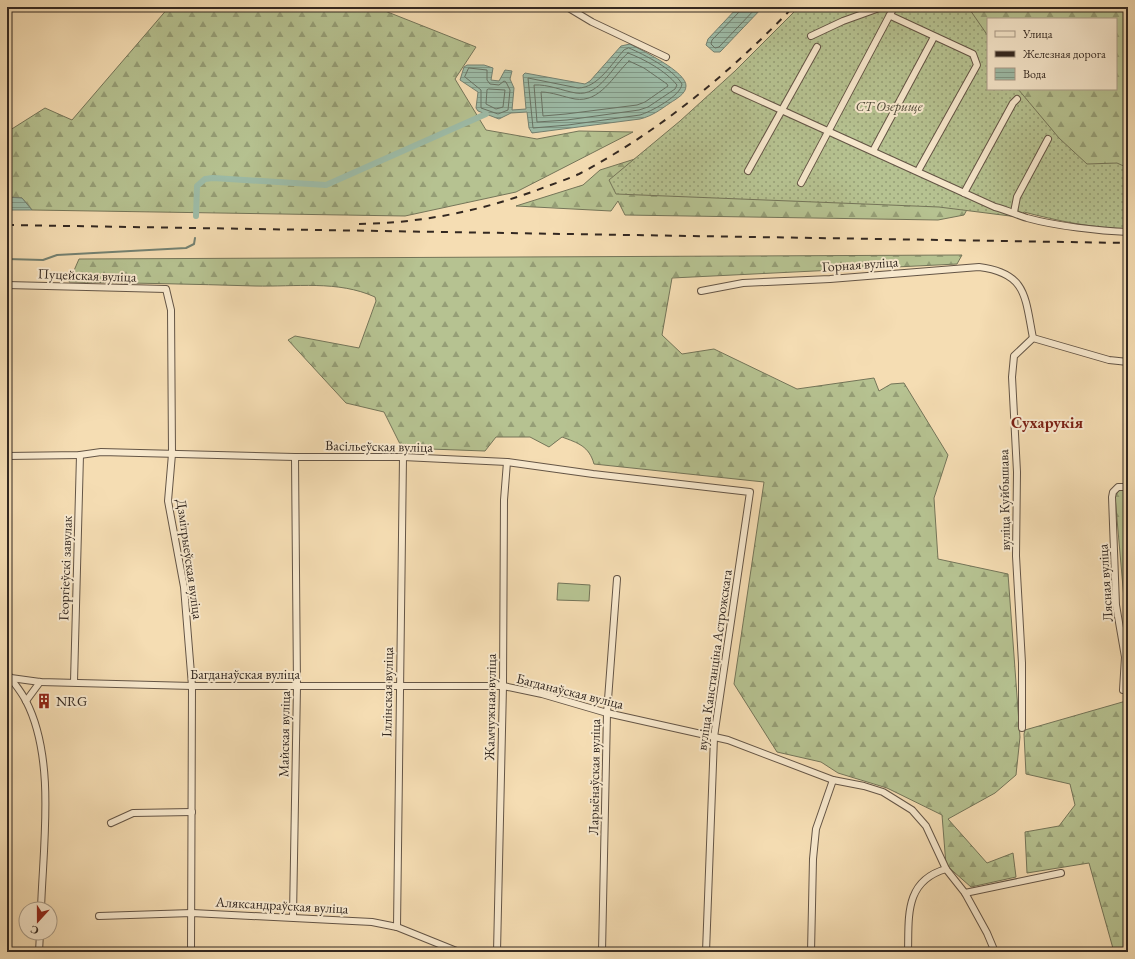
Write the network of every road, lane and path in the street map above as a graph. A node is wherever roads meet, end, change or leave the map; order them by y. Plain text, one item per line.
1 (567, 7) edge
2 (882, 7) edge
3 (894, 7) edge
4 (891, 16) junction
5 (811, 36) dead end
6 (934, 37) junction
7 (817, 47) dead end
8 (666, 57) dead end
9 (735, 89) dead end
10 (1018, 99) dead end
11 (782, 109) junction
12 (828, 130) junction
13 (1048, 139) dead end
14 (872, 150) junction
15 (748, 171) dead end
16 (918, 171) junction
17 (801, 183) dead end
18 (964, 193) junction
19 (1017, 213) junction
20 (1128, 232) edge
21 (7, 285) edge
22 (166, 289) joint
23 (701, 291) dead end
24 (1033, 338) junction
25 (1128, 362) edge
26 (172, 454) junction
27 (80, 455) junction
28 (7, 456) edge
29 (295, 457) junction
30 (404, 457) junction
31 (507, 462) junction
32 (1128, 487) edge
33 (750, 492) joint
34 (617, 579) dead end
35 (9, 675) edge
36 (40, 682) junction
37 (74, 682) junction
38 (192, 686) junction
39 (297, 686) junction
40 (503, 686) junction
41 (399, 687) junction
42 (1123, 690) dead end
43 (26, 701) junction
44 (607, 714) junction
45 (1022, 728) dead end
46 (714, 737) junction
47 (833, 780) junction
48 (192, 812) junction
49 (111, 823) dead end
50 (946, 869) junction
51 (1061, 873) dead end
52 (965, 893) junction
53 (41, 901) edge
54 (192, 913) junction
55 (100, 916) dead end
56 (293, 916) junction
57 (397, 927) junction
58 (40, 941) edge
59 (39, 952) edge
60 (191, 952) edge
61 (459, 952) edge
62 (497, 952) edge
63 (602, 952) edge
64 (706, 952) edge
65 (811, 952) edge
66 (908, 952) edge
67 (995, 952) edge

1 - 8 street
2 - 5 street
3 - 4 street
4 - 6 street
4 - 12 street
6 - 14 street
6 - 16 street
7 - 11 street
9 - 11 street
10 - 18 street
11 - 12 street
11 - 15 street
12 - 14 street
12 - 17 street
13 - 19 street
14 - 16 street
16 - 18 street
18 - 19 street
19 - 20 street
21 - 22 street, Пуцейская вуліца
22 - 26 street, Дзмітрыеўская вуліца
23 - 24 street, Горная вуліца
24 - 25 street
24 - 45 street, вуліца Куйбышава
26 - 27 street, Васільеўская вуліца
26 - 29 street, Васільеўская вуліца
26 - 38 street, Дзмітрыеўская вуліца
27 - 28 street, Васільеўская вуліца
27 - 37 street, Георгіеўскі завулак
29 - 30 street, Васільеўская вуліца
29 - 39 street, Майская вуліца
30 - 31 street, Васільеўская вуліца
30 - 41 street, Іллінская вуліца
31 - 33 street, Васільеўская вуліца
31 - 40 street, Жамчужная вуліца
32 - 42 street, Лясная вуліца
33 - 46 street, вуліца Канстанціна Астрожскага
34 - 44 street, Ларыёнаўская вуліца
35 - 36 street, Багданаўская вуліца
35 - 43 street
36 - 37 street, Багданаўская вуліца
36 - 43 street
37 - 38 street, Багданаўская вуліца
38 - 39 street, Багданаўская вуліца
38 - 48 street, Дзмітрыеўская вуліца
39 - 41 street, Багданаўская вуліца
39 - 56 street, Майская вуліца
40 - 41 street, Багданаўская вуліца
40 - 44 street, Багданаўская вуліца
40 - 62 street, Жамчужная вуліца
41 - 57 street, Іллінская вуліца
43 - 53 street
44 - 46 street, Багданаўская вуліца
44 - 63 street, Ларыёнаўская вуліца
46 - 47 street, Багданаўская вуліца
46 - 64 street, вуліца Канстанціна Астрожскага
47 - 50 street, Багданаўская вуліца
47 - 65 street
48 - 49 street
48 - 54 street, Дзмітрыеўская вуліца
50 - 52 street, Багданаўская вуліца
50 - 66 street
51 - 52 street
52 - 67 street, Багданаўская вуліца
54 - 55 street, Аляксандраўская вуліца
54 - 56 street, Аляксандраўская вуліца
54 - 60 street, Дзмітрыеўская вуліца
56 - 57 street, Аляксандраўская вуліца
57 - 61 street, Аляксандраўская вуліца
58 - 59 street

